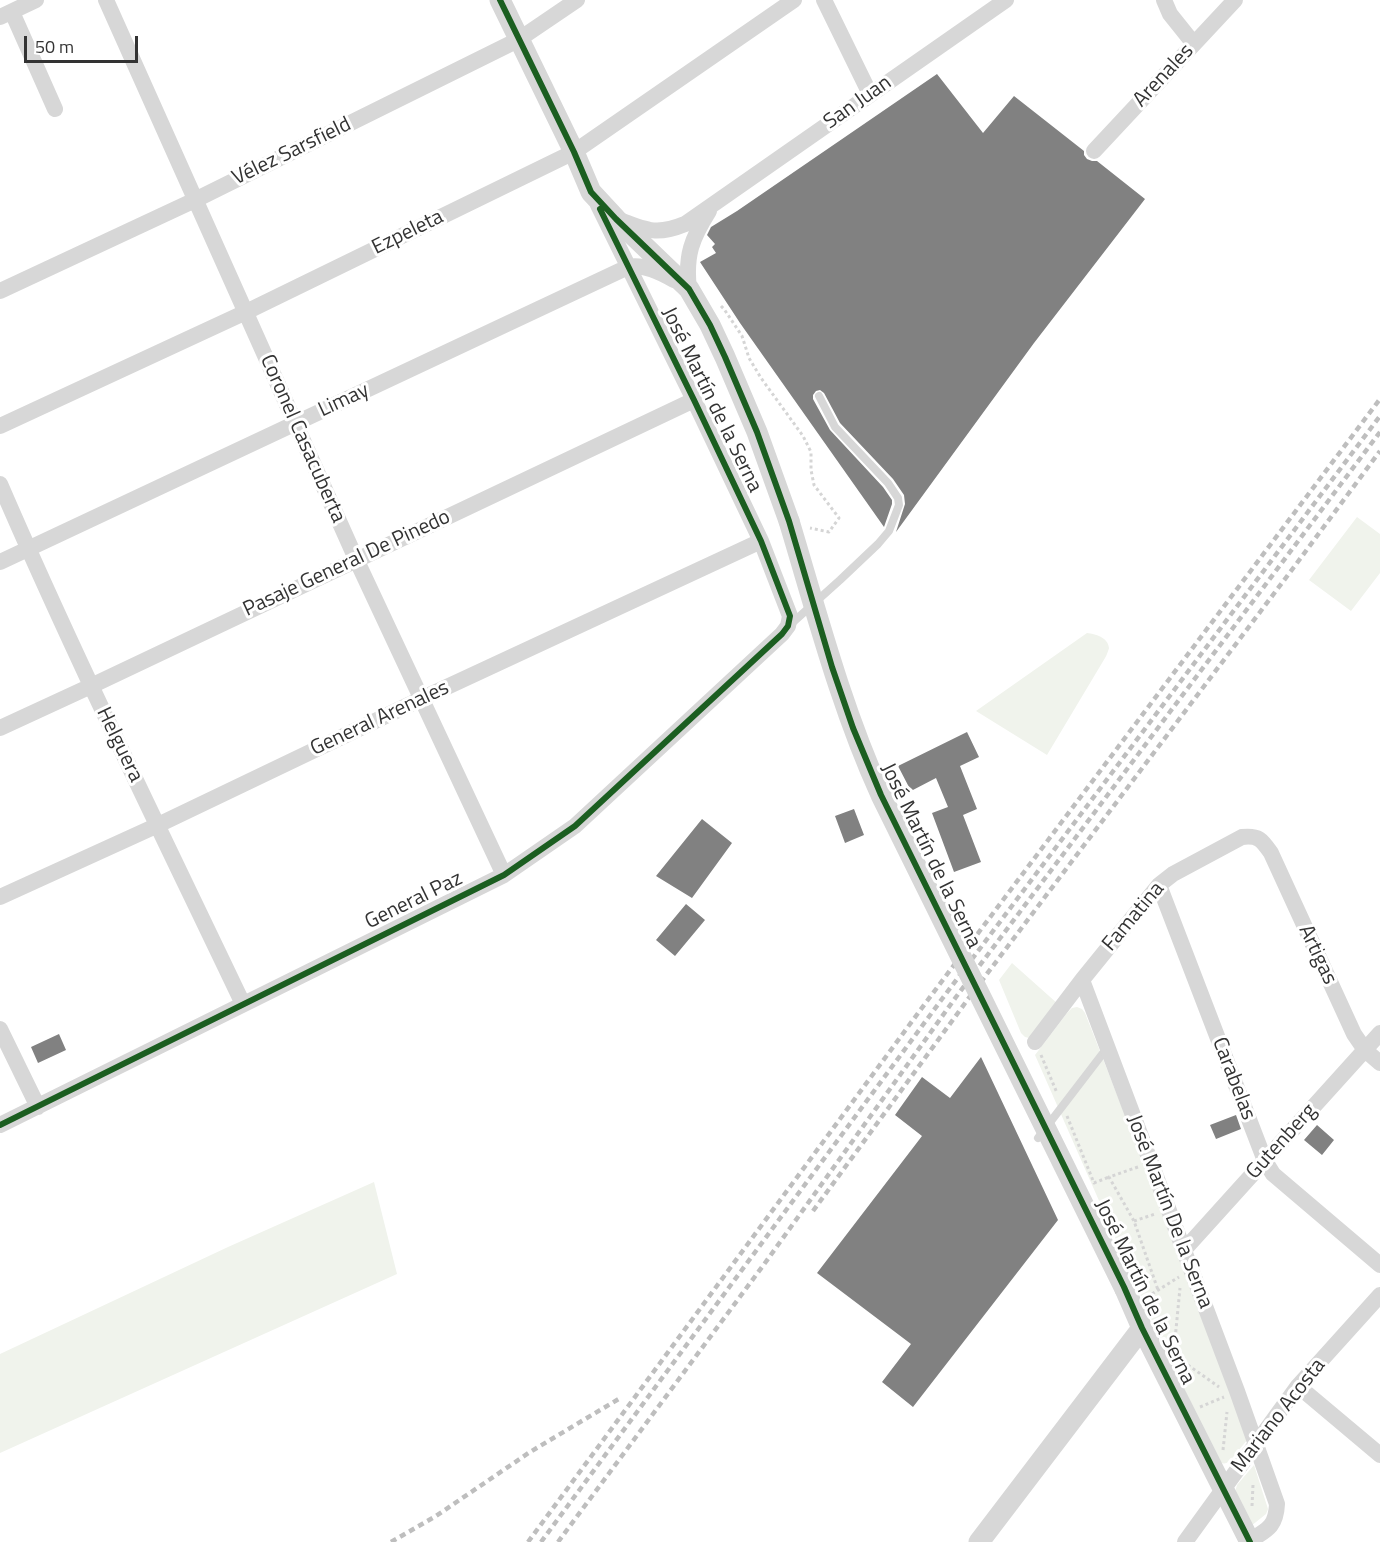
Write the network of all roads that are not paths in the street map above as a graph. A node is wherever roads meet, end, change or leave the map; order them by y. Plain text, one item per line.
1 (36, 0) edge
2 (106, 0) edge
3 (500, 0) edge
4 (577, 0) edge
5 (794, 0) edge
6 (824, 0) edge
7 (1006, 0) edge
8 (1164, 0) edge
9 (1235, 0) edge
10 (6, 15) edge
11 (518, 40) junction
12 (1194, 44) junction
13 (870, 94) junction
14 (55, 109) dead end
15 (1094, 151) dead end
16 (574, 152) junction
17 (591, 192) junction
18 (195, 201) junction
19 (711, 207) junction
20 (615, 219) junction
21 (628, 267) junction
22 (688, 289) junction
23 (0, 291) edge
24 (246, 312) junction
25 (819, 396) dead end
26 (694, 400) junction
27 (295, 424) junction
28 (0, 426) edge
29 (0, 484) edge
30 (761, 541) junction
31 (28, 549) junction
32 (356, 559) junction
33 (0, 562) edge
34 (788, 626) junction
35 (91, 686) junction
36 (421, 699) junction
37 (0, 728) edge
38 (158, 825) junction
39 (1262, 841) joint
40 (504, 875) junction
41 (1159, 885) junction
42 (0, 897) edge
43 (1082, 980) junction
44 (243, 1004) junction
45 (0, 1029) edge
46 (1380, 1033) edge
47 (1035, 1042) dead end
48 (1107, 1048) junction
49 (1365, 1050) junction
50 (1380, 1063) edge
51 (38, 1107) junction
52 (0, 1125) edge
53 (1038, 1138) dead end
54 (1265, 1161) junction
55 (1184, 1250) junction
56 (1380, 1265) edge
57 (1380, 1295) edge
58 (1142, 1328) junction
59 (1298, 1386) junction
60 (1257, 1445) junction
61 (1380, 1455) edge
62 (1223, 1490) junction
63 (1249, 1541) edge
64 (979, 1542) edge
65 (1185, 1542) edge

1 - 10 street
2 - 18 street, Coronel Casacuberta
3 - 11 street, José Martín de la Serna
4 - 11 street, Vélez Sarsfield
5 - 16 street, Ezpeleta
6 - 13 street
7 - 13 street, San Juan
8 - 12 street
9 - 12 street, Arenales
10 - 14 street
11 - 16 street, José Martín de la Serna
11 - 18 street, Vélez Sarsfield
12 - 15 street, Arenales
13 - 19 street, San Juan
16 - 17 street, José Martín de la Serna
16 - 24 street, Ezpeleta
17 - 20 street, José Martín de la Serna
17 - 21 street, José Martín de la Serna
18 - 23 street, Vélez Sarsfield
18 - 24 street, Coronel Casacuberta
19 - 20 street, San Juan
19 - 22 street, San Juan
20 - 22 street, José Martín de la Serna
21 - 22 street
21 - 26 street, José Martín de la Serna
21 - 27 street, Limay
22 - 58 street, José Martín de la Serna, bridge
24 - 27 street, Coronel Casacuberta
24 - 28 street, Ezpeleta
25 - 34 lane
26 - 30 street, José Martín de la Serna
26 - 32 street, Pasaje General De Pinedo
27 - 31 street, Limay
27 - 32 street, Coronel Casacuberta
29 - 31 street, Helguera
30 - 34 street, José Martín de la Serna
30 - 36 street, General Arenales
31 - 33 street, Limay
31 - 35 street, Helguera
32 - 35 street, Pasaje General De Pinedo
32 - 36 street, Coronel Casacuberta
34 - 40 street, General Paz
35 - 37 street, Pasaje General De Pinedo
35 - 38 street, Helguera
36 - 38 street, General Arenales
36 - 40 street, Coronel Casacuberta
38 - 42 street, General Arenales
38 - 44 street, Helguera
39 - 41 street, Famatina
39 - 49 street, Artigas
40 - 44 street, General Paz
41 - 43 street, Famatina
41 - 54 street, Carabelas
43 - 47 street, Famatina
43 - 48 street, José Martín De la Serna
44 - 51 street, General Paz
45 - 51 street
46 - 49 street, Gutenberg
48 - 53 lane
48 - 55 street, José Martín De la Serna
49 - 50 street, Artigas
49 - 54 street, Gutenberg
51 - 52 street, General Paz
54 - 55 street, Gutenberg
54 - 56 street, Carabelas
55 - 60 street, José Martín De la Serna
57 - 59 street, Mariano Acosta
58 - 62 street, José Martín de la Serna
58 - 64 street
59 - 60 street, Mariano Acosta
59 - 61 street
60 - 62 street, Mariano Acosta
60 - 63 street, José Martín De la Serna
62 - 63 street, José Martín de la Serna
62 - 65 street, Mariano Acosta

